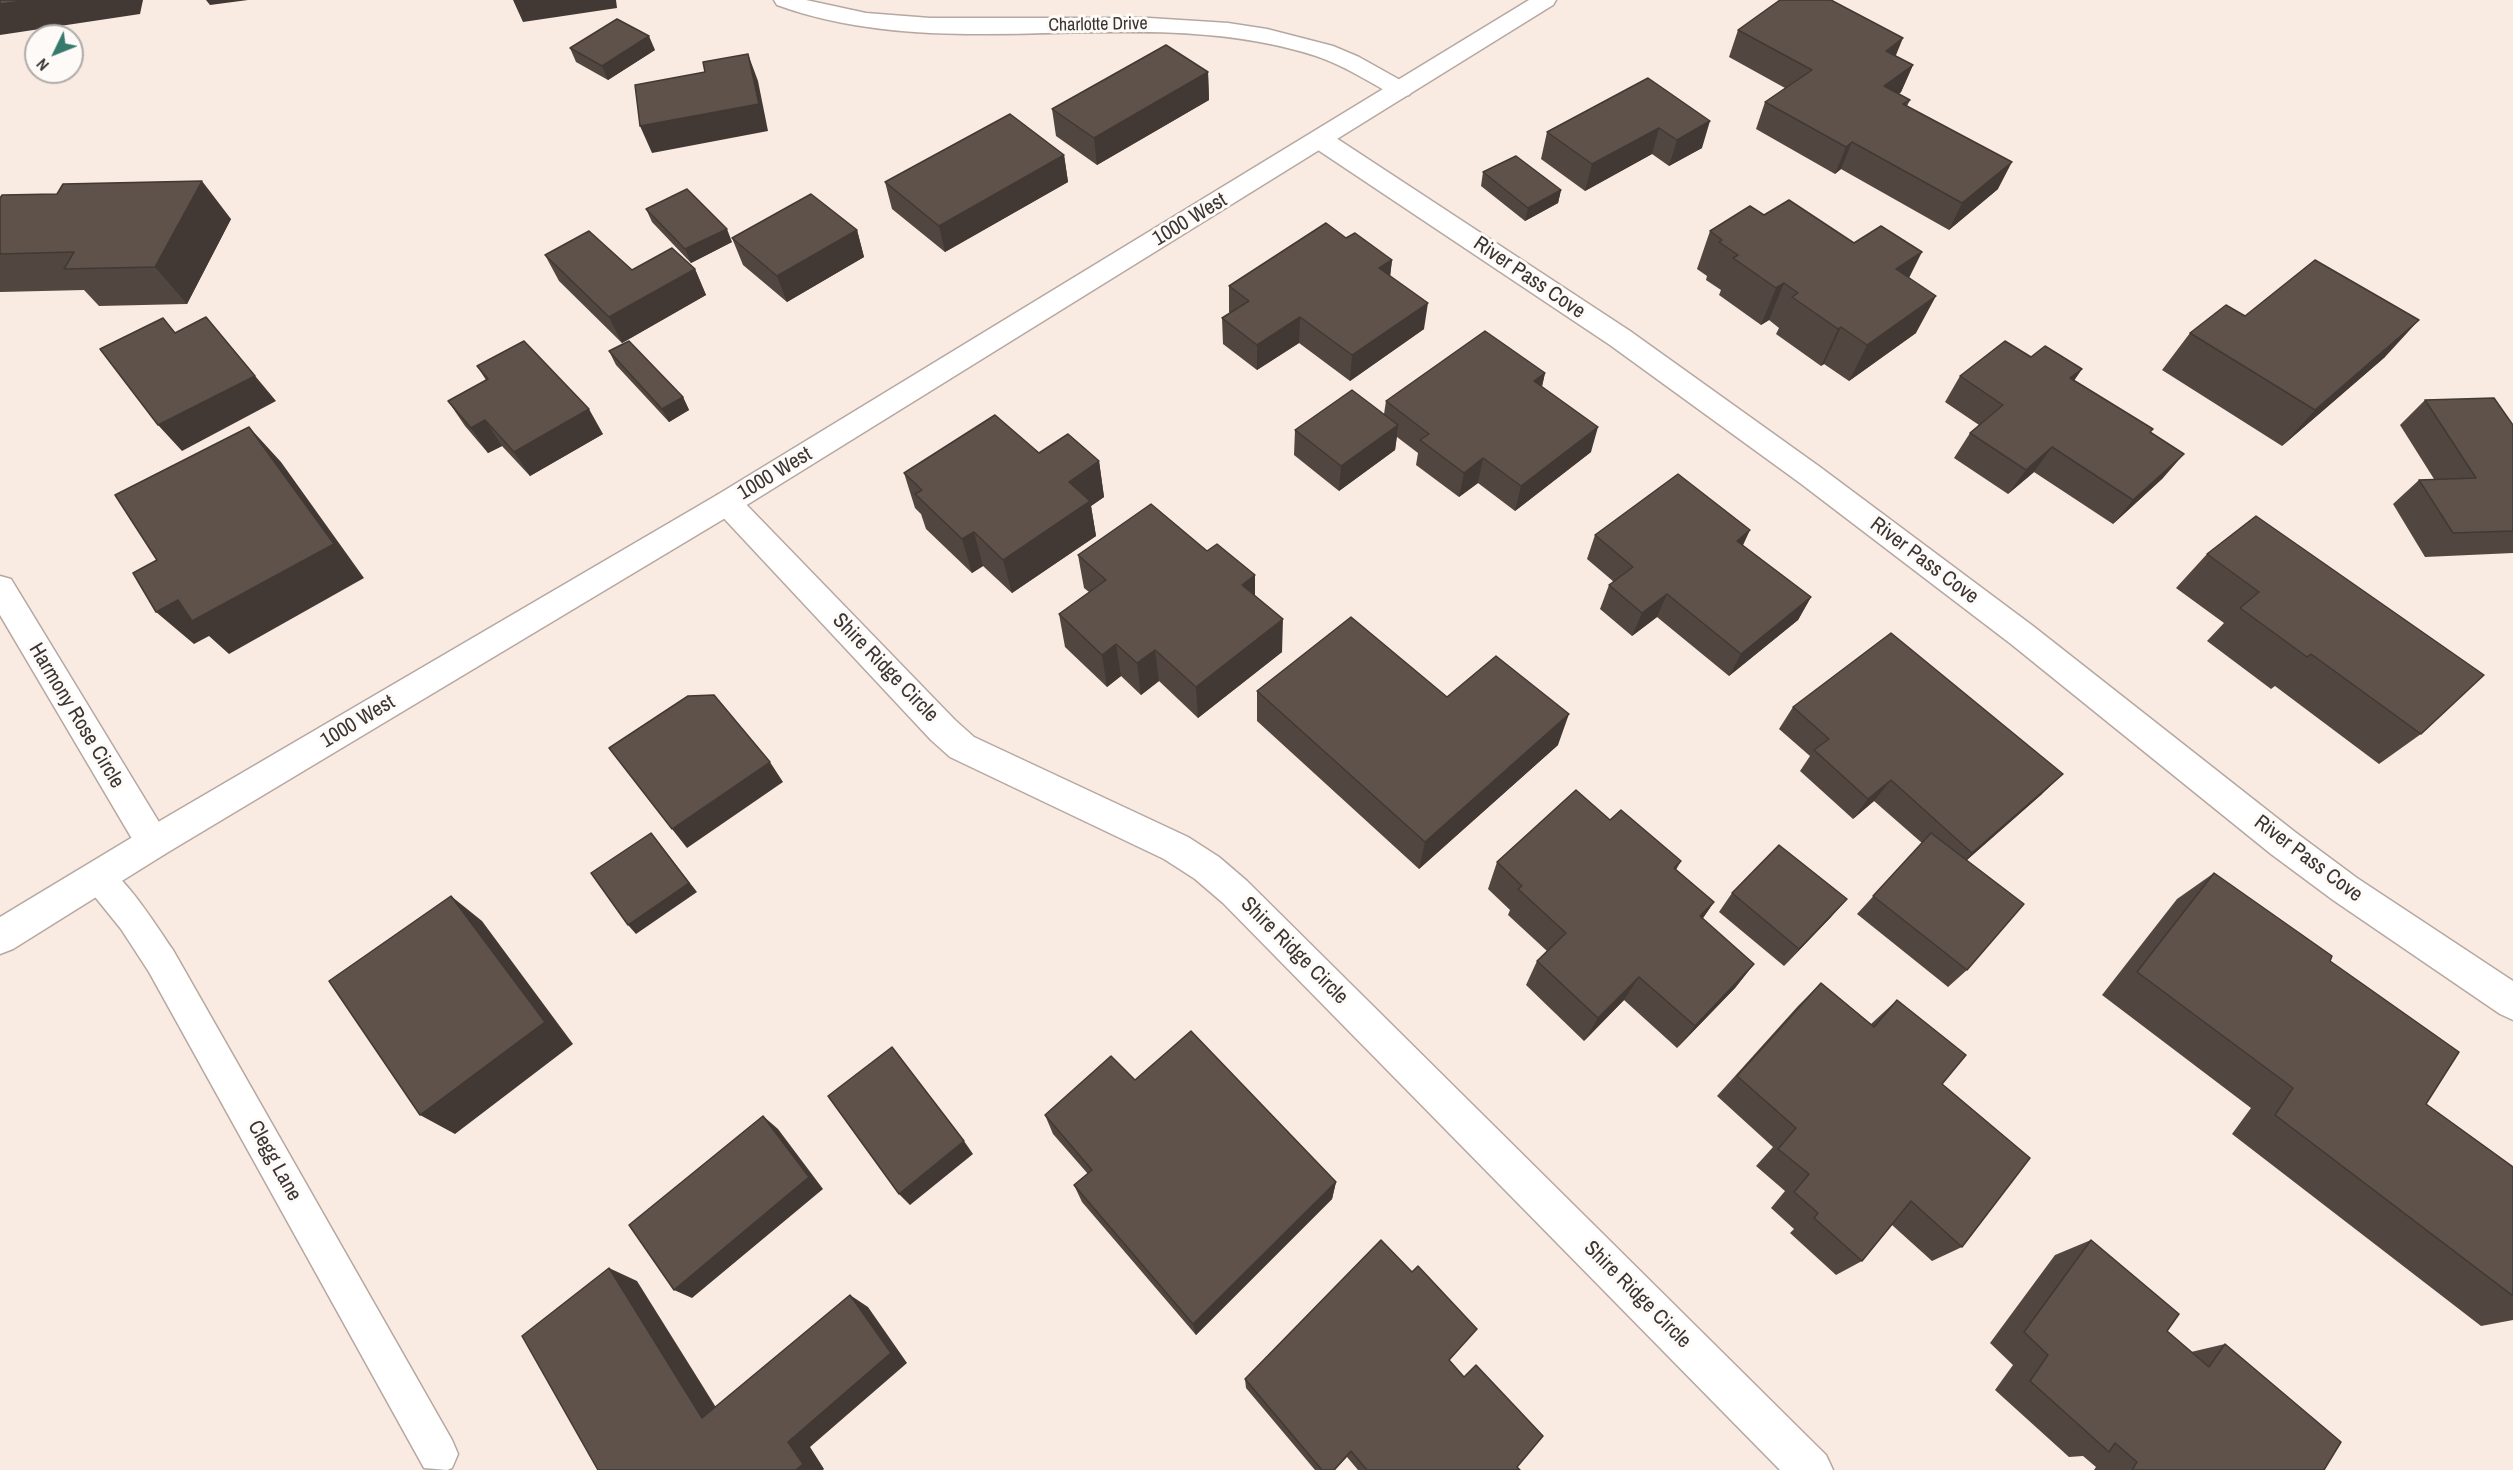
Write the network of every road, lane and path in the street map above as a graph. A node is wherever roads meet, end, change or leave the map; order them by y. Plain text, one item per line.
1 (785, 0) edge
2 (1545, 0) edge
3 (1401, 90) junction
4 (1321, 140) junction
5 (727, 503) junction
6 (0, 588) edge
7 (153, 843) junction
8 (98, 876) junction
9 (0, 937) edge
10 (2513, 1002) edge
11 (438, 1454) dead end
12 (1811, 1470) edge

1 - 3 street, Charlotte Drive
2 - 3 street, 1000 West
3 - 4 street, 1000 West
4 - 5 street, 1000 West
4 - 10 street, River Pass Cove
5 - 7 street, 1000 West
5 - 12 street, Shire Ridge Circle
6 - 7 street, Harmony Rose Circle
7 - 8 street, 1000 West
8 - 9 street, 1000 West
8 - 11 lane, Clegg Lane

